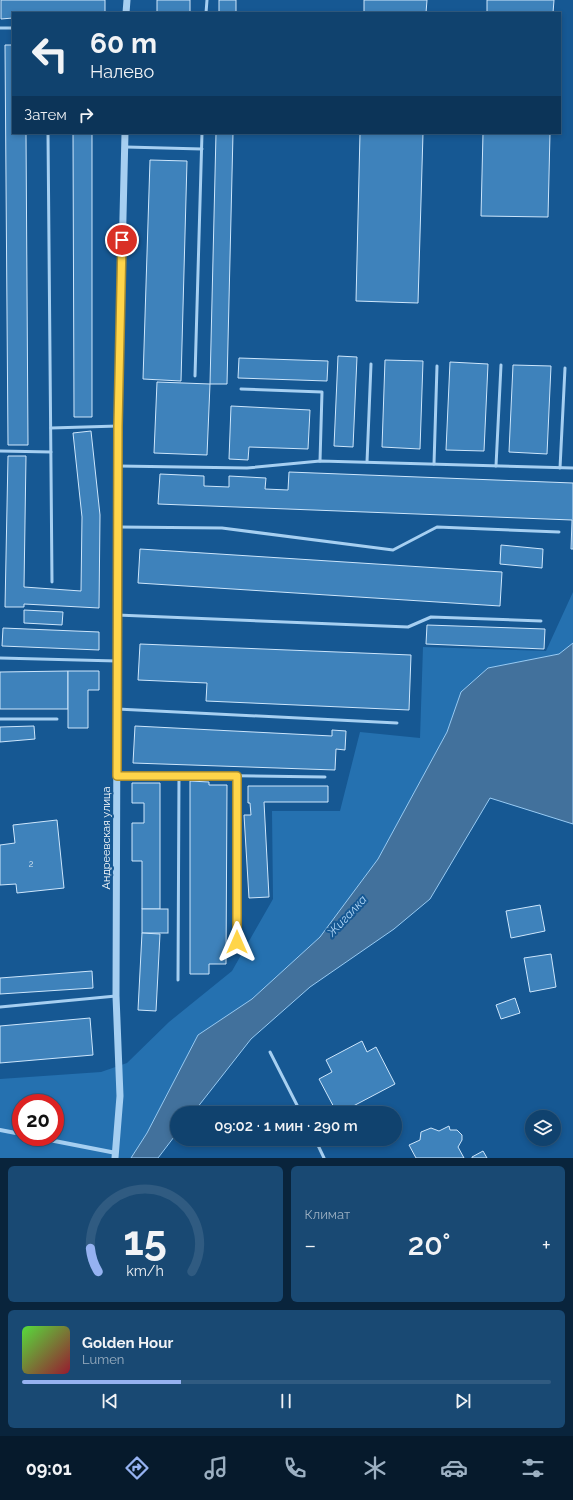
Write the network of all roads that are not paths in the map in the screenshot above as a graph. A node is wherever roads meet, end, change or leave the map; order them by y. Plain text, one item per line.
1 (126, 0) edge
2 (207, 0) edge
3 (126, 12) edge
4 (206, 12) edge
5 (0, 28) edge
6 (12, 28) edge
7 (48, 134) edge
8 (125, 134) edge
9 (202, 134) edge
10 (125, 147) junction
11 (202, 149) junction
12 (371, 364) dead end
13 (501, 365) dead end
14 (437, 366) dead end
15 (565, 368) dead end
16 (195, 376) dead end
17 (242, 389) dead end
18 (118, 426) junction
19 (51, 428) junction
20 (0, 451) edge
21 (51, 452) junction
22 (320, 461) junction
23 (367, 462) junction
24 (434, 464) junction
25 (118, 466) junction
26 (496, 466) junction
27 (560, 468) junction
28 (573, 468) edge
29 (117, 527) junction
30 (559, 532) dead end
31 (52, 582) dead end
32 (117, 615) junction
33 (541, 620) dead end
34 (0, 658) edge
35 (117, 661) junction
36 (117, 709) junction
37 (0, 719) edge
38 (57, 719) dead end
39 (397, 723) dead end
40 (179, 775) junction
41 (117, 776) junction
42 (237, 776) junction
43 (325, 777) dead end
44 (237, 942) dead end
45 (178, 980) dead end
46 (116, 996) junction
47 (0, 1007) edge
48 (270, 1052) dead end
49 (297, 1106) edge
50 (0, 1130) edge
51 (12, 1132) edge
52 (64, 1144) edge
53 (318, 1146) edge
54 (116, 1155) edge
55 (324, 1158) edge

1 - 3 street
2 - 4 lane
5 - 6 lane
7 - 19 lane
8 - 10 street, Андреевская улица
9 - 11 lane
10 - 11 lane
10 - 18 street, Андреевская улица
11 - 16 lane
12 - 23 lane
13 - 26 lane
14 - 24 lane
15 - 27 lane
17 - 22 lane
18 - 19 lane
18 - 25 street, Андреевская улица
19 - 21 lane
20 - 21 lane
21 - 31 lane
22 - 23 lane
22 - 25 lane
23 - 24 lane
24 - 26 lane
25 - 29 street, Андреевская улица
26 - 27 lane
27 - 28 lane
29 - 30 lane
29 - 32 street, Андреевская улица
32 - 33 lane
32 - 35 street, Андреевская улица
34 - 35 lane
35 - 36 street, Андреевская улица
36 - 39 lane
36 - 41 street, Андреевская улица
37 - 38 lane
40 - 41 lane
40 - 42 lane
40 - 45 lane
41 - 46 street, Андреевская улица
42 - 43 lane
42 - 44 lane
46 - 47 lane
46 - 54 street, Андреевская улица
48 - 49 lane
50 - 51 street
52 - 54 street
53 - 55 lane

